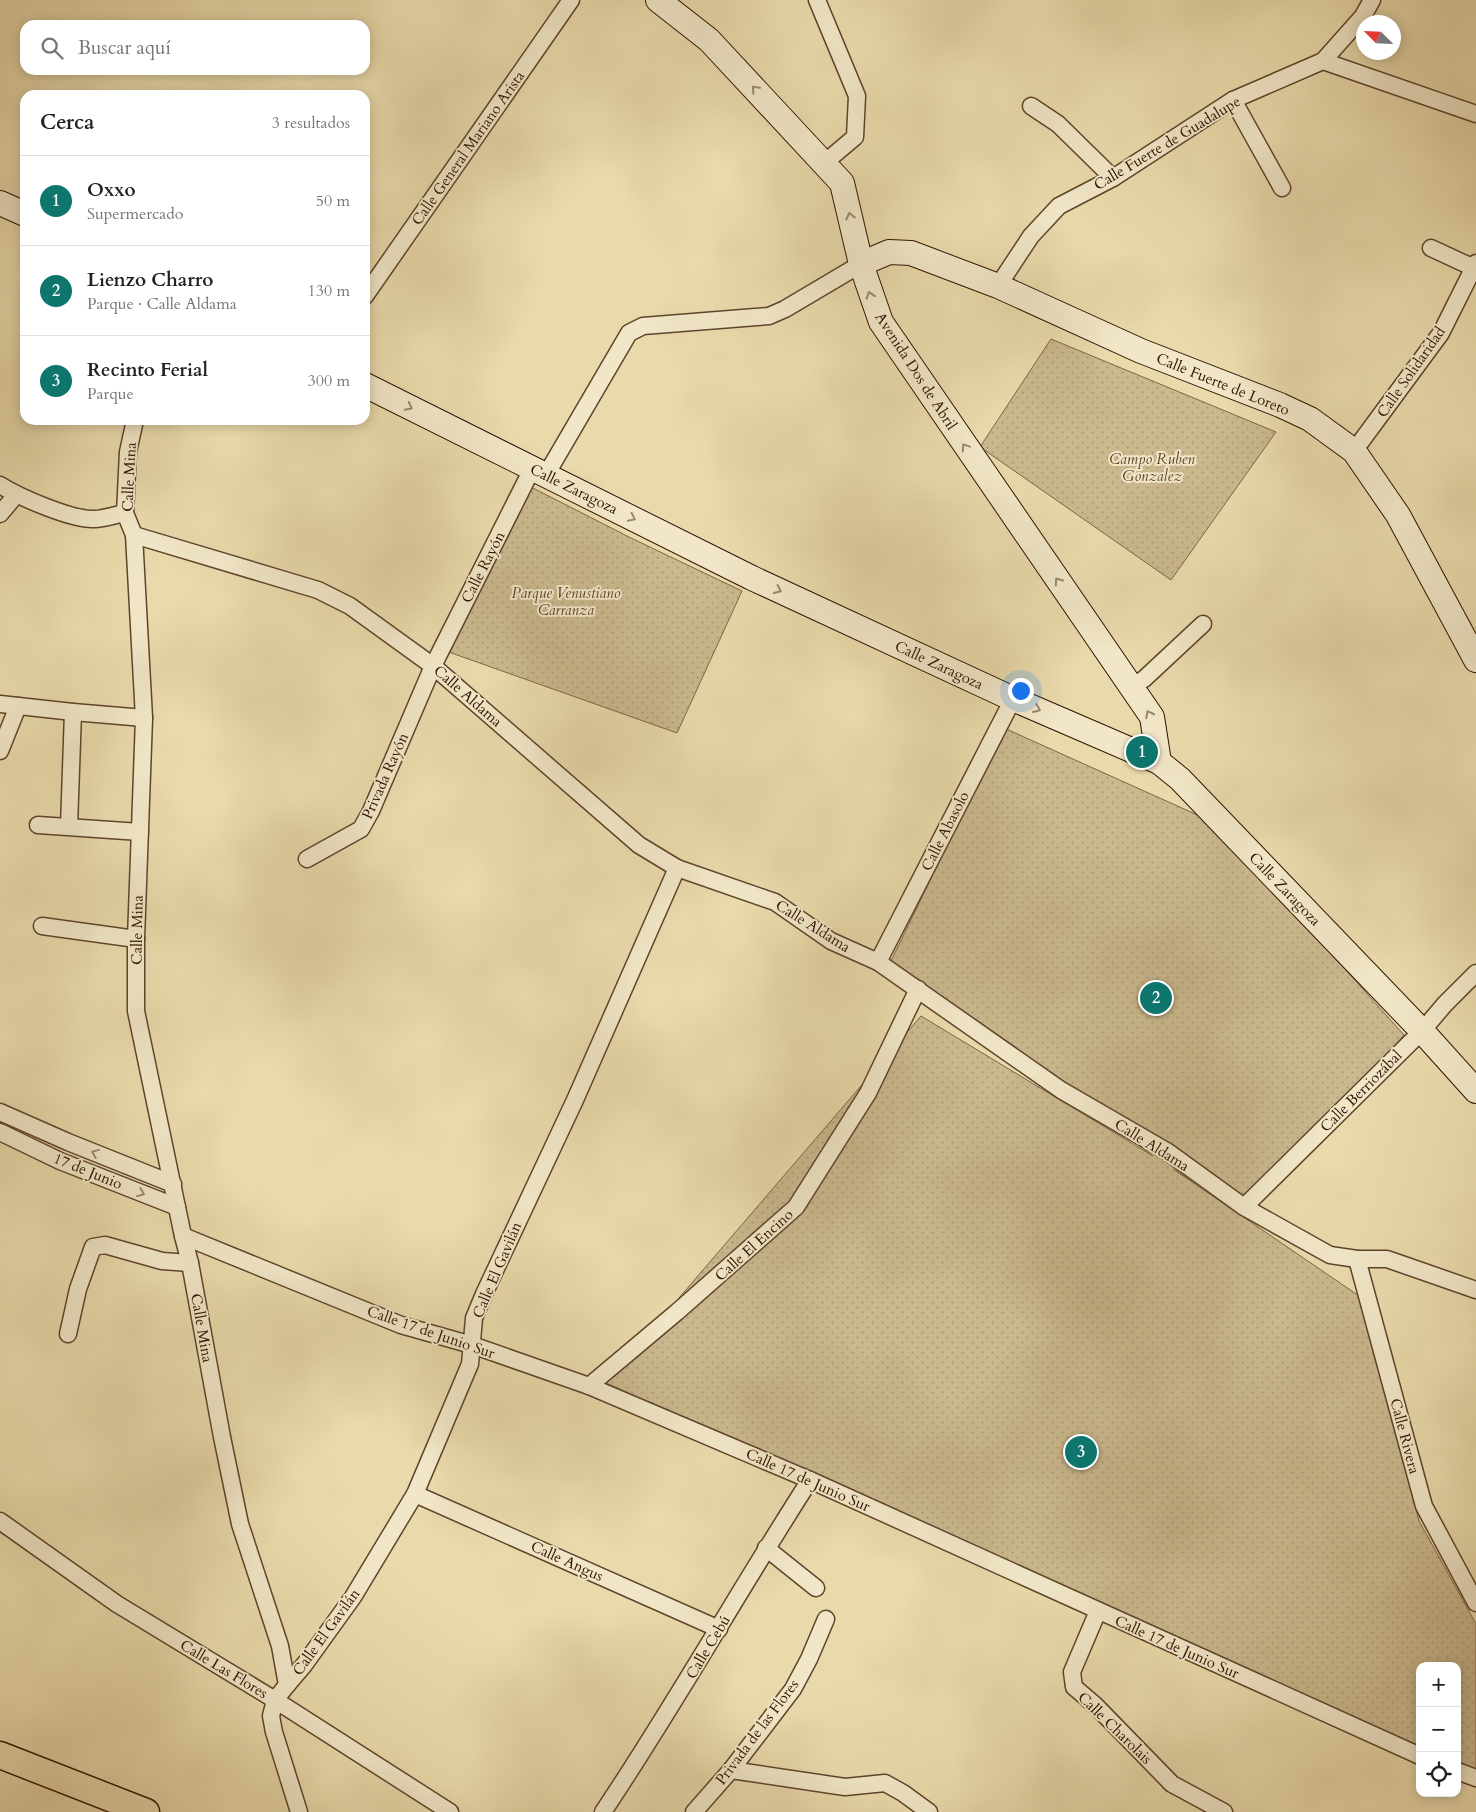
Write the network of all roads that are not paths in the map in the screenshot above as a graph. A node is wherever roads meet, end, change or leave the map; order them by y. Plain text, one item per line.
1 (571, 0) edge
2 (658, 0) edge
3 (817, 0) edge
4 (1372, 0) edge
5 (1323, 61) junction
6 (1233, 100) junction
7 (1031, 106) dead end
8 (1476, 114) edge
9 (823, 164) junction
10 (1113, 178) junction
11 (1282, 188) dead end
12 (0, 203) edge
13 (20, 212) edge
14 (1431, 248) dead end
15 (861, 264) junction
16 (1475, 265) edge
17 (998, 286) junction
18 (370, 289) edge
19 (370, 388) edge
20 (134, 425) edge
21 (1354, 451) junction
22 (539, 472) junction
23 (0, 485) edge
24 (16, 495) junction
25 (124, 513) junction
26 (0, 514) edge
27 (134, 535) junction
28 (1203, 624) dead end
29 (1473, 650) edge
30 (433, 666) junction
31 (1131, 686) junction
32 (1013, 699) junction
33 (0, 704) edge
34 (18, 706) junction
35 (73, 712) junction
36 (144, 718) junction
37 (0, 751) edge
38 (1159, 762) junction
39 (38, 825) dead end
40 (69, 826) junction
41 (140, 832) junction
42 (307, 859) dead end
43 (677, 868) junction
44 (42, 926) dead end
45 (136, 939) junction
46 (878, 962) junction
47 (1476, 973) edge
48 (918, 989) junction
49 (1422, 1031) junction
50 (1476, 1091) edge
51 (0, 1112) edge
52 (0, 1132) edge
53 (68, 1142) junction
54 (60, 1160) junction
55 (173, 1184) junction
56 (177, 1206) junction
57 (1244, 1207) junction
58 (183, 1236) junction
59 (1357, 1259) junction
60 (190, 1263) junction
61 (1476, 1290) edge
62 (68, 1334) dead end
63 (472, 1345) junction
64 (589, 1386) junction
65 (810, 1480) junction
66 (415, 1494) junction
67 (0, 1521) edge
68 (766, 1548) junction
69 (816, 1588) dead end
70 (1476, 1603) edge
71 (1098, 1611) junction
72 (826, 1619) dead end
73 (718, 1629) junction
74 (287, 1685) junction
75 (275, 1700) junction
76 (1416, 1754) edge
77 (0, 1755) edge
78 (731, 1770) junction
79 (1461, 1772) edge
80 (1476, 1778) edge
81 (146, 1812) edge
82 (299, 1812) edge
83 (450, 1812) edge
84 (603, 1812) edge
85 (694, 1812) edge
86 (929, 1812) edge
87 (1224, 1812) edge

1 - 18 street, Calle General Mariano Arista
9 -> 2 street, Avenida Dos de Abril
3 - 9 street
4 - 5 street, Calle Fuerte de Guadalupe
5 - 6 street, Calle Fuerte de Guadalupe
5 - 8 street
6 - 10 street, Calle Fuerte de Guadalupe
6 - 11 street
7 - 10 street
15 -> 9 street, Avenida Dos de Abril
10 - 17 street, Calle Fuerte de Guadalupe
12 - 13 street
14 - 16 street
15 - 17 street, Calle Fuerte de Loreto
15 - 22 street, Calle Rayón
31 -> 15 street, Avenida Dos de Abril
16 - 21 street, Calle Solidaridad
17 - 21 street, Calle Fuerte de Loreto
19 -> 22 street, Calle Zaragoza
20 - 25 street, Calle Mina
21 - 29 street, Calle Fuerte de Loreto
22 - 30 street, Calle Rayón
22 -> 32 street, Calle Zaragoza
23 - 24 street
24 - 25 street
24 - 26 street
25 - 27 street, Calle Mina
27 - 30 street, Calle Aldama
27 - 36 street, Calle Mina
28 - 31 street
30 - 42 street, Privada Rayón
30 - 43 street, Calle Aldama
38 -> 31 street, Avenida Dos de Abril
32 -> 38 street, Calle Zaragoza
32 - 46 street, Calle Abasolo
33 - 34 street
34 - 35 street
34 - 37 street
35 - 36 street
35 - 40 street
36 - 41 street, Calle Mina
38 - 49 street, Calle Zaragoza
39 - 40 street
40 - 41 street
41 - 45 street, Calle Mina
43 - 46 street, Calle Aldama
43 - 63 street, Calle El Gavilán
44 - 45 street
45 - 55 street, Calle Mina
46 - 48 street, Calle Aldama
47 - 49 street, Calle Berriozábal
48 - 57 street, Calle Aldama
48 - 64 street, Calle El Encino
49 - 50 street, Calle Zaragoza
49 - 57 street, Calle Berriozábal
51 - 53 street, 17 de Junio
52 - 54 street, 17 de Junio
53 - 54 street
55 -> 53 street, 17 de Junio
54 -> 56 street, 17 de Junio
55 - 56 street, Calle Mina
56 - 58 street, Calle Mina
57 - 59 street, Calle Aldama
58 - 60 street, Calle Mina
58 - 63 street, Calle 17 de Junio Sur
59 - 61 street, Calle Aldama
59 - 70 street, Calle Rivera
60 - 62 street
60 - 74 street, Calle Mina
63 - 64 street, Calle 17 de Junio Sur
63 - 66 street, Calle El Gavilán
64 - 65 street, Calle 17 de Junio Sur
65 - 68 street, Calle Cebú
65 - 71 street, Calle 17 de Junio Sur
66 - 73 street, Calle Angus
66 - 74 street, Calle El Gavilán
67 - 75 street, Calle Las Flores
68 - 69 street
68 - 73 street, Calle Cebú
71 - 76 street, Calle 17 de Junio Sur
71 - 87 street, Calle Charolais
72 - 78 street, Privada de las Flores
73 - 84 street, Calle Cebú
74 - 75 street
75 - 82 street
75 - 83 street, Calle Las Flores
77 - 81 main road
78 - 85 street, Privada de las Flores
78 - 86 street
79 - 80 street

